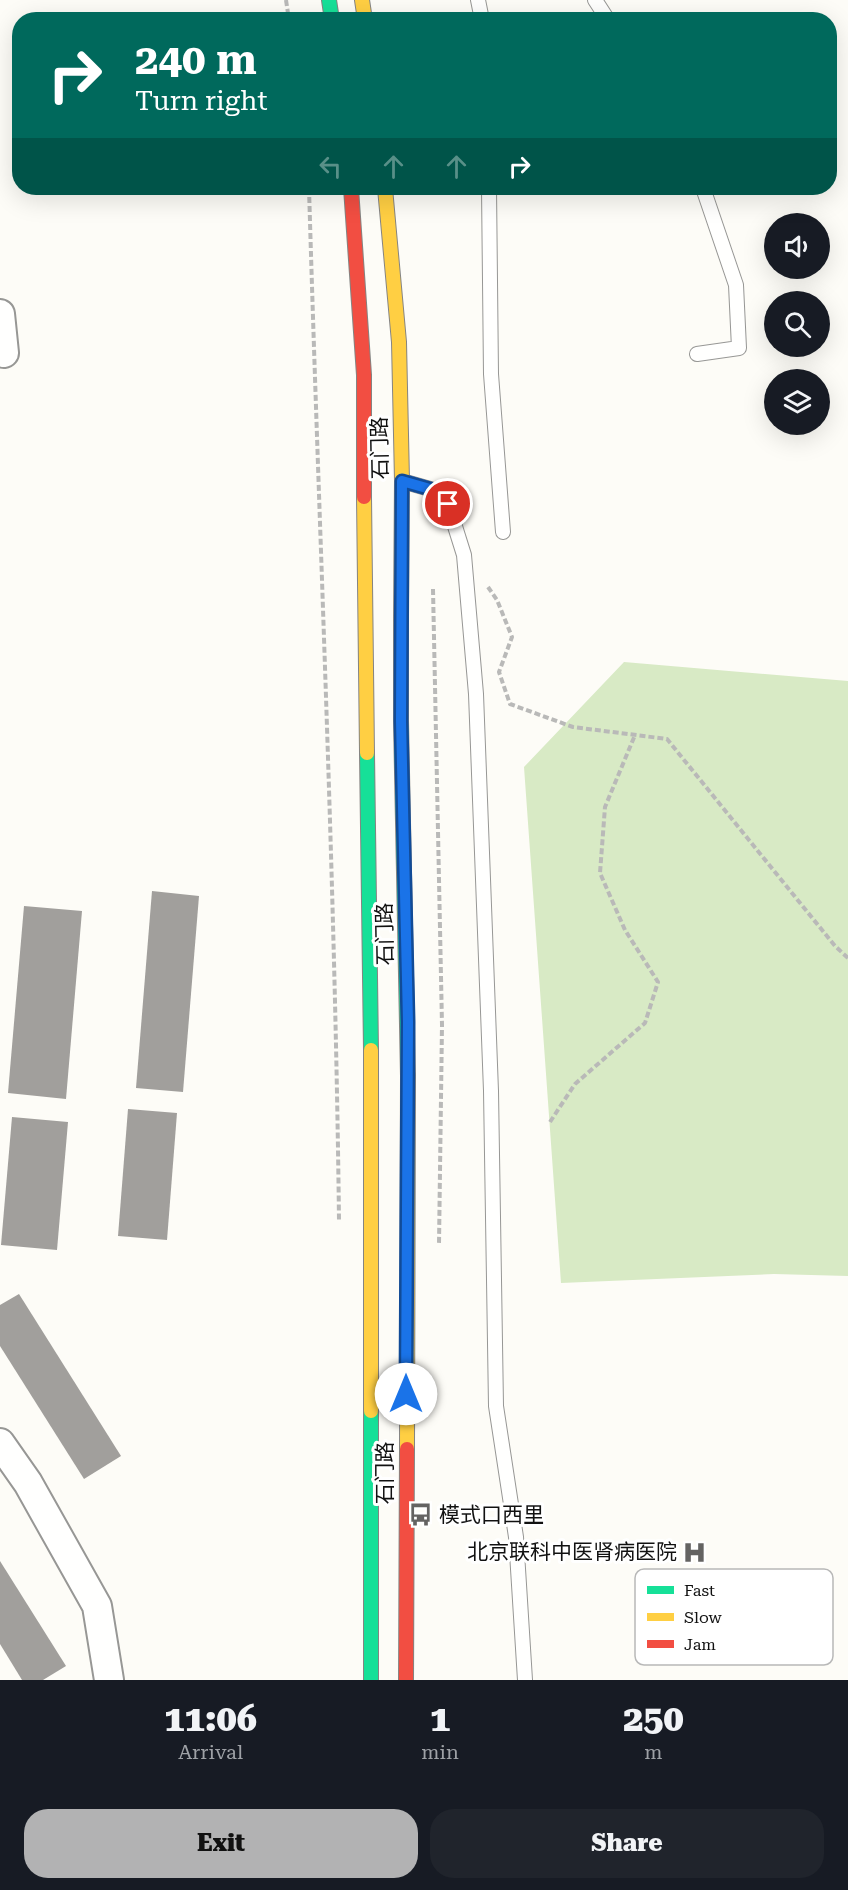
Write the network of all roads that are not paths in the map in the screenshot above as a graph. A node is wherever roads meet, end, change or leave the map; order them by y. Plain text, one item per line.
1 (351, 195) edge
2 (386, 195) edge
3 (489, 195) edge
4 (705, 195) edge
5 (0, 314) edge
6 (4, 353) dead end
7 (697, 354) dead end
8 (402, 481) junction
9 (503, 532) dead end
10 (0, 1443) edge
11 (109, 1680) edge
12 (371, 1680) edge
13 (406, 1680) edge
14 (525, 1680) edge

1 - 12 highway, 石门路
2 - 8 highway, 石门路
3 - 9 lane
4 - 7 lane
5 - 6 street
8 - 13 highway, 石门路
8 - 14 lane
10 - 11 street

